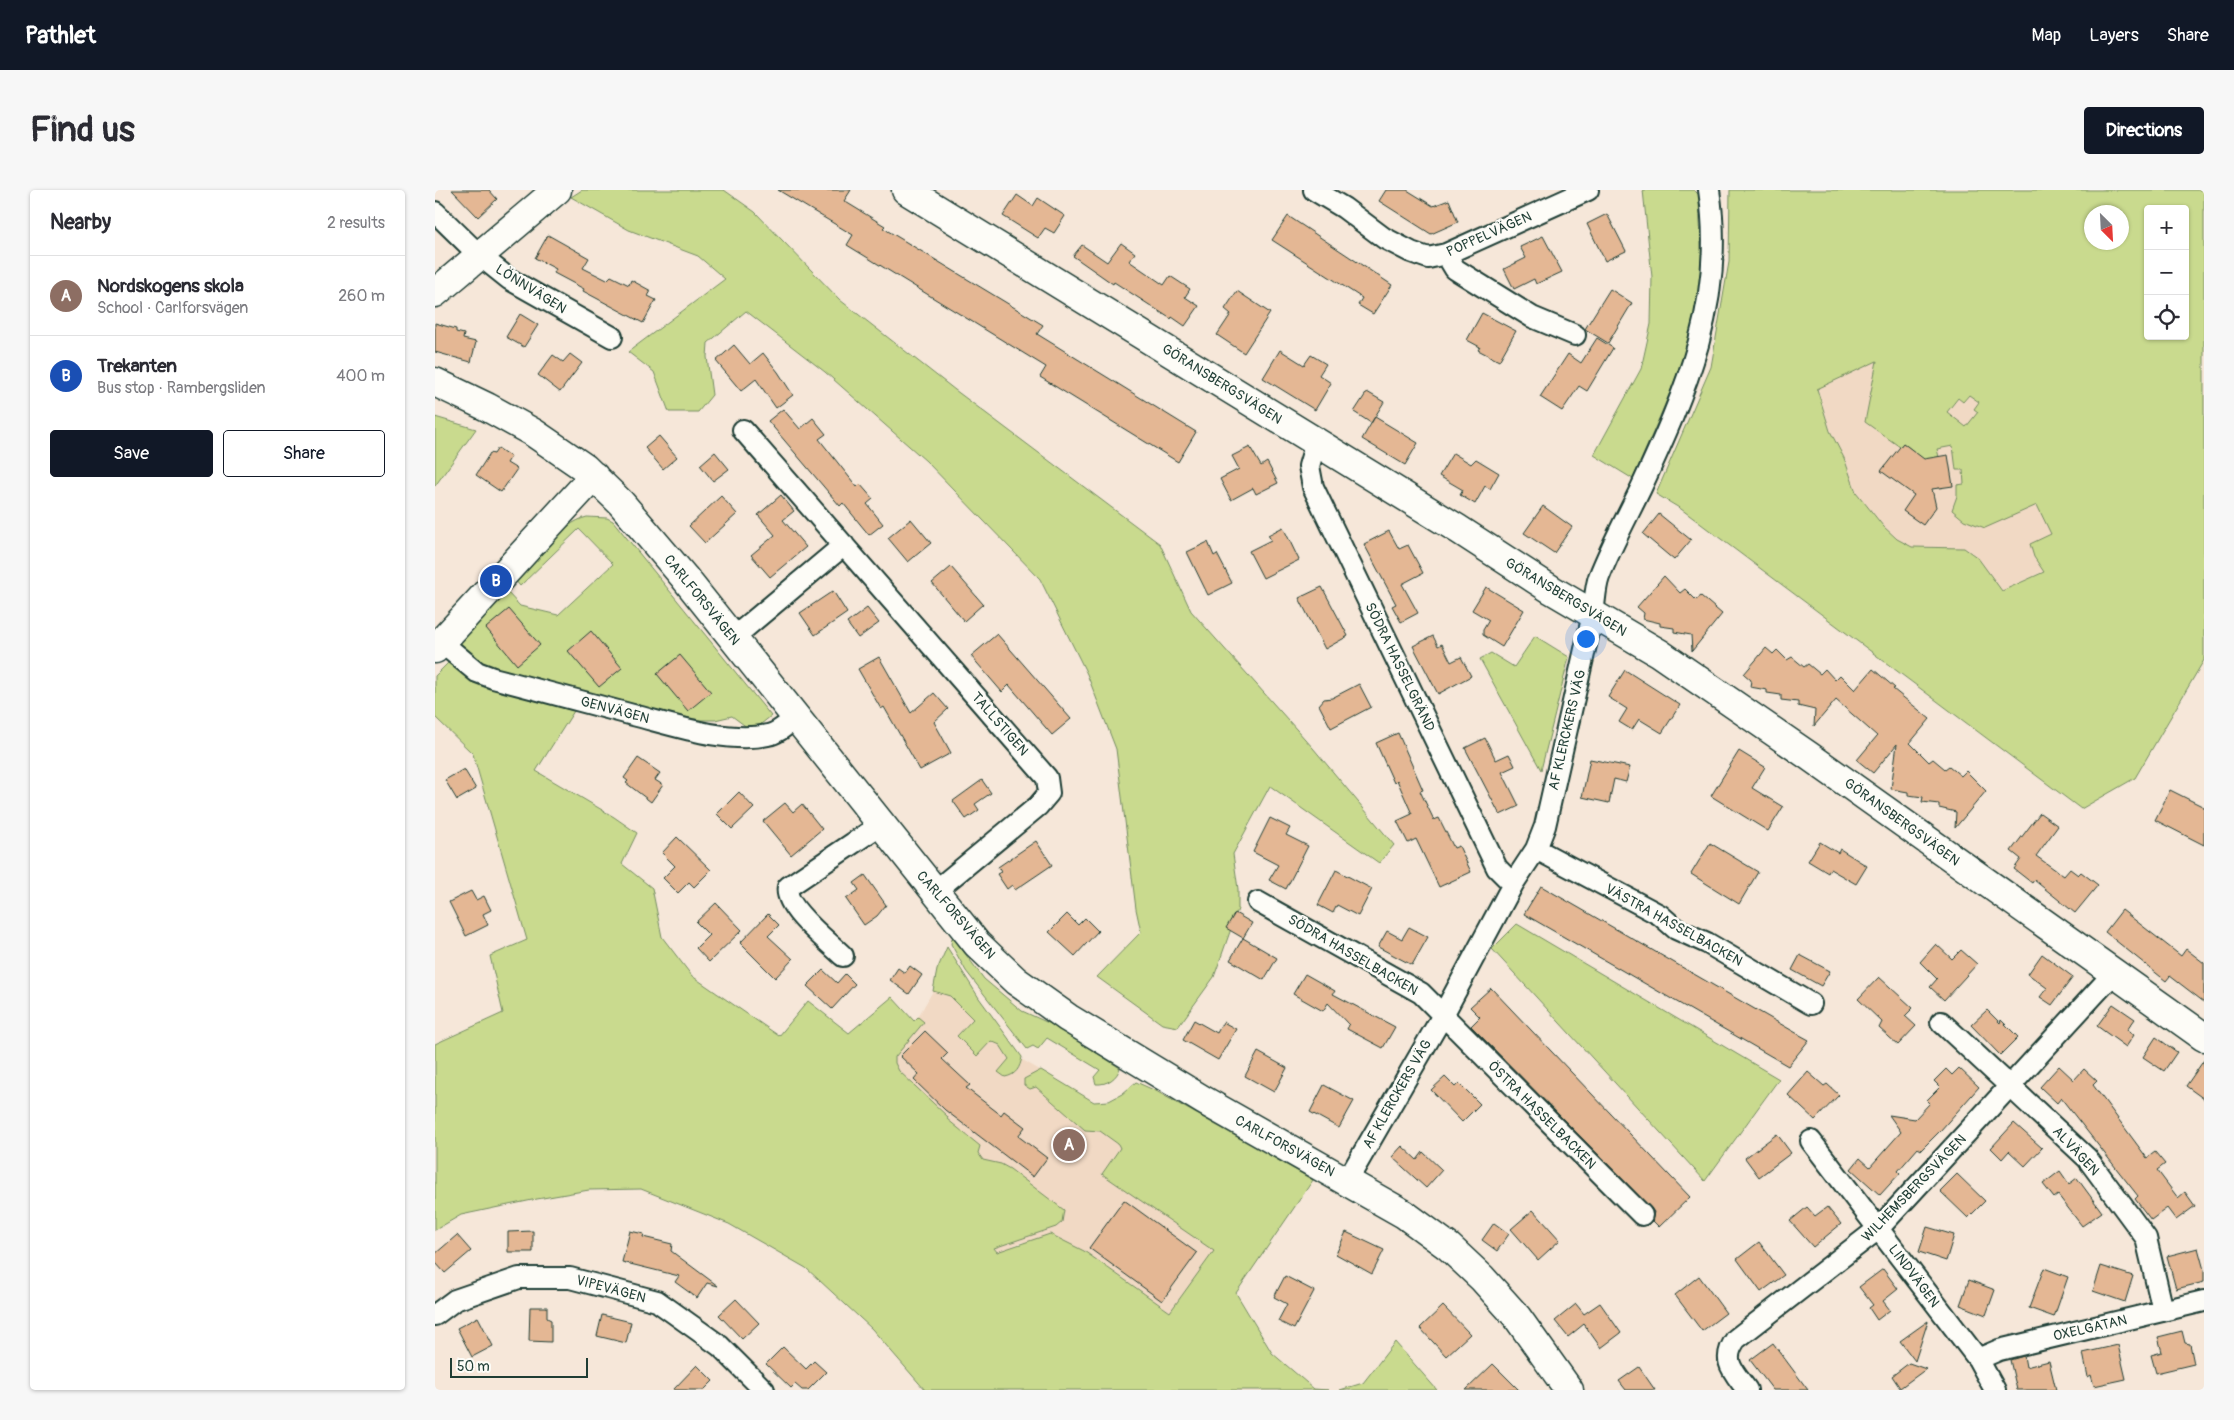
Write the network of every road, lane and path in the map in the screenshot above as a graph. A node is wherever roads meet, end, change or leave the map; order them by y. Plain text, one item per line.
1 (557, 190) edge
2 (906, 190) edge
3 (1314, 190) edge
4 (1588, 190) edge
5 (1709, 190) edge
6 (435, 212) edge
7 (1446, 254) junction
8 (479, 255) junction
9 (435, 293) edge
10 (1575, 335) dead end
11 (612, 338) dead end
12 (435, 382) edge
13 (743, 430) dead end
14 (1316, 442) junction
15 (594, 476) junction
16 (844, 545) junction
17 (1593, 614) junction
18 (733, 638) junction
19 (438, 645) edge
20 (796, 716) junction
21 (881, 825) junction
22 (1536, 849) junction
23 (1513, 884) junction
24 (934, 892) junction
25 (1258, 902) dead end
26 (843, 956) dead end
27 (2114, 973) junction
28 (1811, 1004) dead end
29 (1443, 1015) junction
30 (1941, 1022) dead end
31 (2204, 1037) edge
32 (2011, 1086) junction
33 (1811, 1141) dead end
34 (1347, 1181) junction
35 (1641, 1215) dead end
36 (1879, 1229) junction
37 (2204, 1301) edge
38 (2163, 1311) junction
39 (435, 1315) edge
40 (1978, 1359) junction
41 (764, 1390) edge
42 (1569, 1390) edge
43 (1747, 1390) edge
44 (1995, 1390) edge

1 - 8 street
2 - 14 street, GÖRANSBERGSVÄGEN
3 - 7 street, POPPELVÄGEN
4 - 7 street, POPPELVÄGEN
5 - 17 street, AF KLERCKERS VÄG
6 - 8 street, LÖNNVÄGEN
7 - 10 street
8 - 9 street
8 - 11 street, LÖNNVÄGEN
12 - 15 street, CARLFORSVÄGEN
13 - 16 street, TALLSTIGEN
14 - 17 street, GÖRANSBERGSVÄGEN
14 - 23 street, SÖDRA HASSELGRÄND
15 - 18 street, CARLFORSVÄGEN
15 - 19 street
16 - 18 street
16 - 24 street, TALLSTIGEN
17 - 22 street, AF KLERCKERS VÄG
17 - 27 street, GÖRANSBERGSVÄGEN
18 - 20 street, CARLFORSVÄGEN
19 - 20 street, GENVÄGEN
20 - 21 street, CARLFORSVÄGEN
21 - 24 street, CARLFORSVÄGEN
21 - 26 street
22 - 23 street, AF KLERCKERS VÄG
22 - 28 street, VÄSTRA HASSELBACKEN
23 - 29 street, AF KLERCKERS VÄG
24 - 34 street, CARLFORSVÄGEN
25 - 29 street, SÖDRA HASSELBACKEN
27 - 31 street, GÖRANSBERGSVÄGEN
27 - 32 street, WILHEMSBERGSVÄGEN
29 - 34 street, AF KLERCKERS VÄG
29 - 35 street, ÖSTRA HASSELBACKEN
30 - 32 street, ALVÄGEN
32 - 36 street, WILHEMSBERGSVÄGEN
32 - 38 street, ALVÄGEN
33 - 36 street, LINDVÄGEN
34 - 42 street, CARLFORSVÄGEN
36 - 40 street, LINDVÄGEN
36 - 43 street, WILHEMSBERGSVÄGEN
37 - 38 street, OXELGATAN
38 - 40 street, OXELGATAN
39 - 41 street, VIPEVÄGEN
40 - 44 street, LINDVÄGEN

